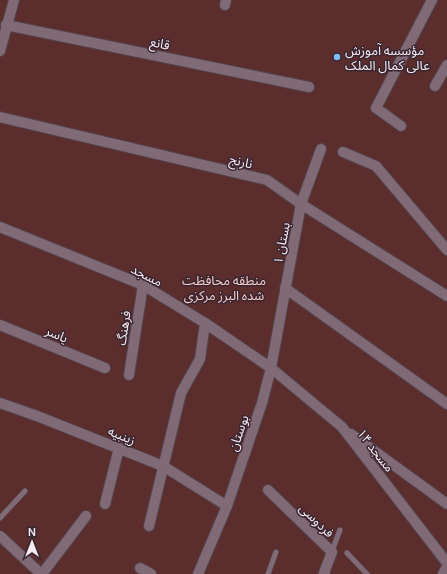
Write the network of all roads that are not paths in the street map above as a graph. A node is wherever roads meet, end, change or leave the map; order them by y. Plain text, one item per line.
1 (14, 0) edge
2 (432, 0) edge
3 (6, 25) junction
4 (0, 51) edge
5 (447, 65) edge
6 (434, 86) dead end
7 (309, 87) dead end
8 (0, 116) edge
9 (401, 126) dead end
10 (321, 149) dead end
11 (343, 152) dead end
12 (301, 204) junction
13 (0, 228) edge
14 (447, 250) edge
15 (143, 285) junction
16 (285, 288) junction
17 (447, 296) edge
18 (205, 323) junction
19 (0, 325) edge
20 (105, 368) dead end
21 (271, 368) junction
22 (129, 375) dead end
23 (0, 403) edge
24 (447, 404) edge
25 (342, 427) junction
26 (119, 448) junction
27 (163, 466) junction
28 (268, 490) dead end
29 (26, 491) dead end
30 (105, 504) dead end
31 (447, 504) edge
32 (227, 506) junction
33 (86, 516) dead end
34 (0, 518) edge
35 (149, 526) dead end
36 (340, 530) dead end
37 (0, 536) edge
38 (276, 552) dead end
39 (332, 552) junction
40 (347, 553) dead end
41 (447, 562) edge
42 (447, 567) edge
43 (140, 568) dead end
44 (41, 574) edge
45 (151, 574) edge
46 (198, 574) edge
47 (268, 574) edge
48 (325, 574) edge
49 (366, 574) edge
50 (443, 574) edge

1 - 3 street
2 - 9 street
3 - 4 street
3 - 7 street, قانع
5 - 6 street
8 - 12 street, نارنج
10 - 12 street, بستان ۱
11 - 14 street
12 - 16 street, بستان ۱
12 - 17 street, نارنج
13 - 15 street, مسجد
15 - 18 street, مسجد
15 - 22 street, فرهنگ
16 - 21 street, بستان ۱
16 - 24 street
18 - 21 street, مسجد
18 - 27 street
19 - 20 street, یاسر
21 - 25 street, مسجد ۱۴
21 - 32 street, بوستان
23 - 26 street, زینبیه
25 - 31 street
25 - 41 street, مسجد ۱۴
26 - 27 street, زینبیه
26 - 30 street
27 - 32 street, زینبیه
27 - 35 street
28 - 39 street, فردوسی
29 - 34 lane
32 - 46 street, بوستان
33 - 44 street
36 - 39 lane
37 - 44 street
38 - 47 lane
39 - 48 street, فردوسی
40 - 49 lane
42 - 50 street
43 - 45 street

